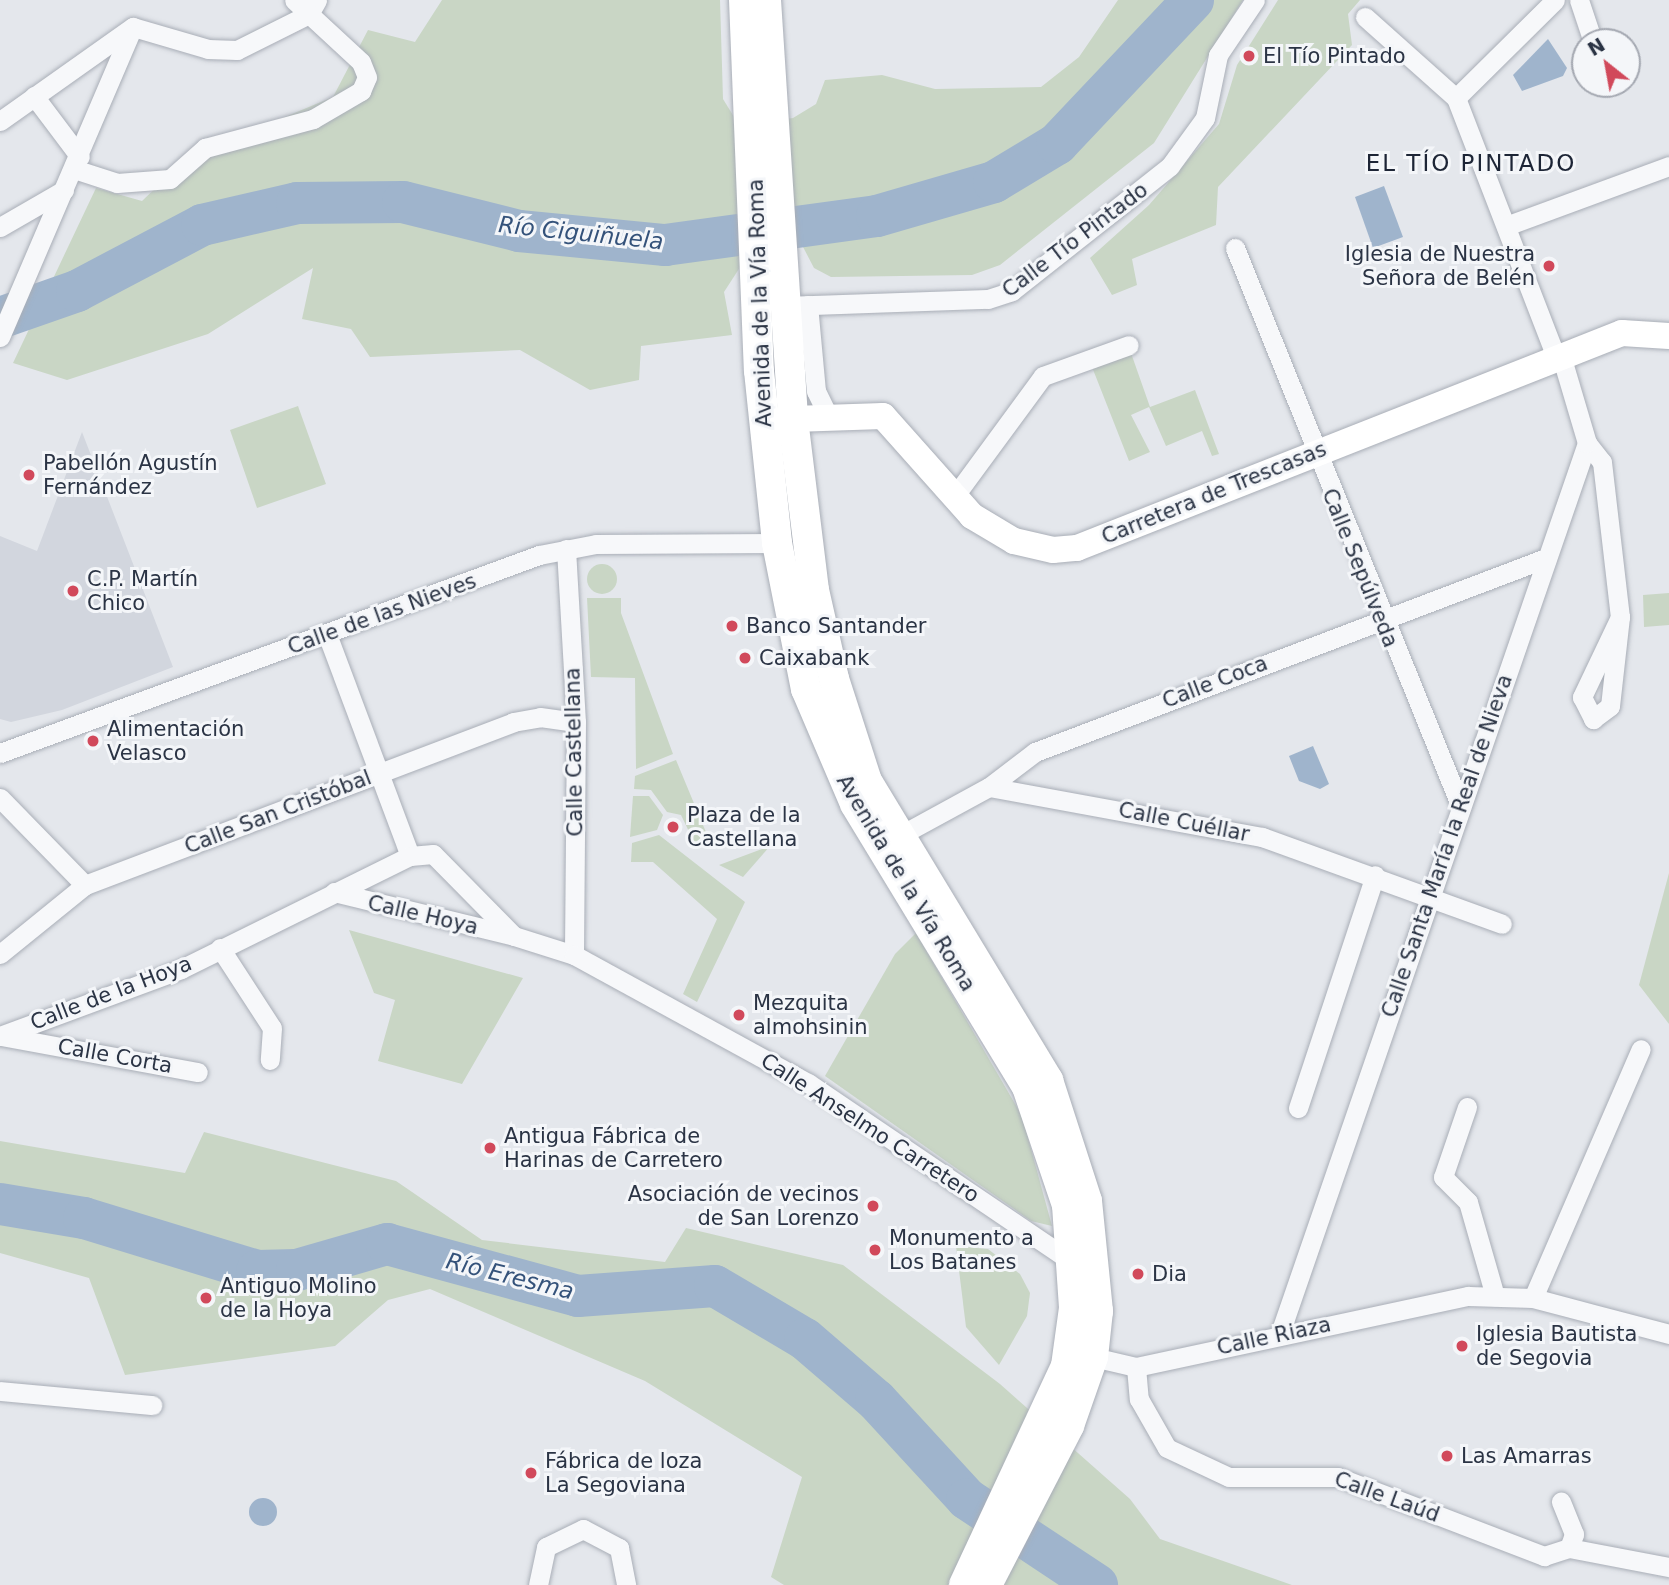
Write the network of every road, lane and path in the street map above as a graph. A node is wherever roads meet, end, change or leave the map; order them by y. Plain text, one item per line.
1 (294, 0) edge
2 (744, 0) edge
3 (766, 0) edge
4 (1255, 0) edge
5 (1555, 0) edge
6 (1579, 0) edge
7 (313, 7) edge
8 (1365, 17) dead end
9 (133, 27) junction
10 (1588, 28) edge
11 (34, 96) junction
12 (1456, 98) junction
13 (762, 112) junction
14 (0, 121) edge
15 (77, 163) junction
16 (1669, 166) edge
17 (64, 190) junction
18 (1506, 226) junction
19 (0, 227) edge
20 (1235, 248) dead end
21 (784, 303) junction
22 (1669, 336) edge
23 (0, 337) edge
24 (1129, 345) dead end
25 (1559, 356) junction
26 (816, 391) junction
27 (828, 416) junction
28 (793, 419) junction
29 (1587, 443) junction
30 (1314, 454) junction
31 (769, 469) junction
32 (954, 497) junction
33 (804, 509) junction
34 (777, 543) junction
35 (566, 549) junction
36 (1546, 558) junction
37 (1620, 617) dead end
38 (1380, 618) junction
39 (327, 634) junction
40 (576, 722) junction
41 (0, 753) edge
42 (856, 754) junction
43 (377, 775) junction
44 (989, 787) junction
45 (0, 799) edge
46 (1461, 807) junction
47 (899, 836) junction
48 (410, 856) junction
49 (1375, 875) junction
50 (85, 885) junction
51 (334, 892) junction
52 (1431, 895) junction
53 (1502, 924) dead end
54 (514, 936) junction
55 (220, 948) junction
56 (0, 954) edge
57 (574, 955) junction
58 (0, 1036) edge
59 (1641, 1049) dead end
60 (270, 1060) dead end
61 (195, 1065) dead end
62 (1468, 1107) dead end
63 (1298, 1108) dead end
64 (1089, 1215) junction
65 (1066, 1251) junction
66 (1494, 1296) junction
67 (1533, 1298) junction
68 (1669, 1334) edge
69 (1279, 1336) junction
70 (1093, 1357) junction
71 (1136, 1367) junction
72 (1062, 1379) junction
73 (0, 1391) edge
74 (152, 1405) dead end
75 (1058, 1420) junction
76 (1561, 1502) dead end
77 (1569, 1548) junction
78 (1669, 1567) edge
79 (538, 1585) edge
80 (626, 1585) edge
81 (964, 1585) edge
82 (987, 1585) edge

1 - 7 street
2 - 13 main road, Avenida de la Vía Roma
3 - 13 main road, Avenida de la Vía Roma
4 - 21 street, Calle Tío Pintado
5 - 12 street
6 - 10 street
7 - 9 street
7 - 15 street
8 - 12 street
9 - 11 street
9 - 15 street
11 - 14 street
11 - 15 street
12 - 18 street
13 - 21 main road, Avenida de la Vía Roma
15 - 17 street
16 - 18 street
17 - 19 street
17 - 23 street
18 - 25 street
20 - 30 street, Calle Sepúlveda
21 - 26 street, Avenida de la Vía Roma
21 - 28 main road
21 - 31 main road, Avenida de la Vía Roma
22 - 25 street, Carretera de Trescasas
24 - 32 street
25 - 29 street
25 - 30 street, Carretera de Trescasas
26 - 27 street, Avenida de la Vía Roma
26 - 28 street, Avenida de la Vía Roma
27 - 28 street, Carretera de Trescasas
27 - 32 street, Carretera de Trescasas
28 - 31 main road
28 - 33 main road, Avenida de la Vía Roma
29 - 36 street, Calle Santa María la Real de Nieva
29 - 37 street
30 - 32 street, Carretera de Trescasas
30 - 38 street, Calle Sepúlveda
31 - 34 main road, Avenida de la Vía Roma
33 - 34 main road
33 - 42 main road, Avenida de la Vía Roma
34 - 35 street, Calle de las Nieves
34 - 42 main road
34 - 65 main road, Avenida de la Vía Roma
35 - 39 street, Calle de las Nieves
35 - 40 street, Calle Castellana
36 - 38 street, Calle Coca
36 - 46 street, Calle Santa María la Real de Nieva
38 - 44 street, Calle Coca
38 - 46 street, Calle Sepúlveda
39 - 41 street, Calle de las Nieves
39 - 43 street
40 - 43 street, Calle San Cristóbal
40 - 57 street, Calle Castellana
42 - 47 main road, Avenida de la Vía Roma
43 - 48 street
43 - 50 street, Calle San Cristóbal
44 - 47 street, Calle Coca
44 - 49 street, Calle Cuéllar
45 - 50 street
46 - 52 street, Calle Santa María la Real de Nieva
47 - 64 main road, Avenida de la Vía Roma
48 - 51 street, Calle de la Hoya
48 - 54 street, Calle Hoya
49 - 52 street, Calle Cuéllar
49 - 63 street
50 - 56 street, Calle San Cristóbal
51 - 54 street, Calle Hoya
51 - 55 street, Calle de la Hoya
52 - 53 street, Calle Cuéllar
52 - 69 street, Calle Santa María la Real de Nieva
54 - 57 street, Calle Hoya
55 - 58 street, Calle de la Hoya
55 - 60 street
57 - 65 street, Calle Anselmo Carretero
58 - 61 street, Calle Corta
59 - 67 street
62 - 66 street
64 - 65 street
64 - 70 main road, Avenida de la Vía Roma
65 - 72 main road, Avenida de la Vía Roma
66 - 67 street, Calle Riaza
66 - 69 street, Calle Riaza
67 - 68 street, Calle Riaza
69 - 71 street, Calle Riaza
70 - 71 street, Calle Riaza
70 - 72 main road
70 - 75 main road, Avenida de la Vía Roma
71 - 77 street, Calle Laúd
72 - 75 main road, Avenida de la Vía Roma
73 - 74 street
75 - 81 main road
75 - 82 main road
76 - 77 street
77 - 78 street, Calle Laúd
79 - 80 street

